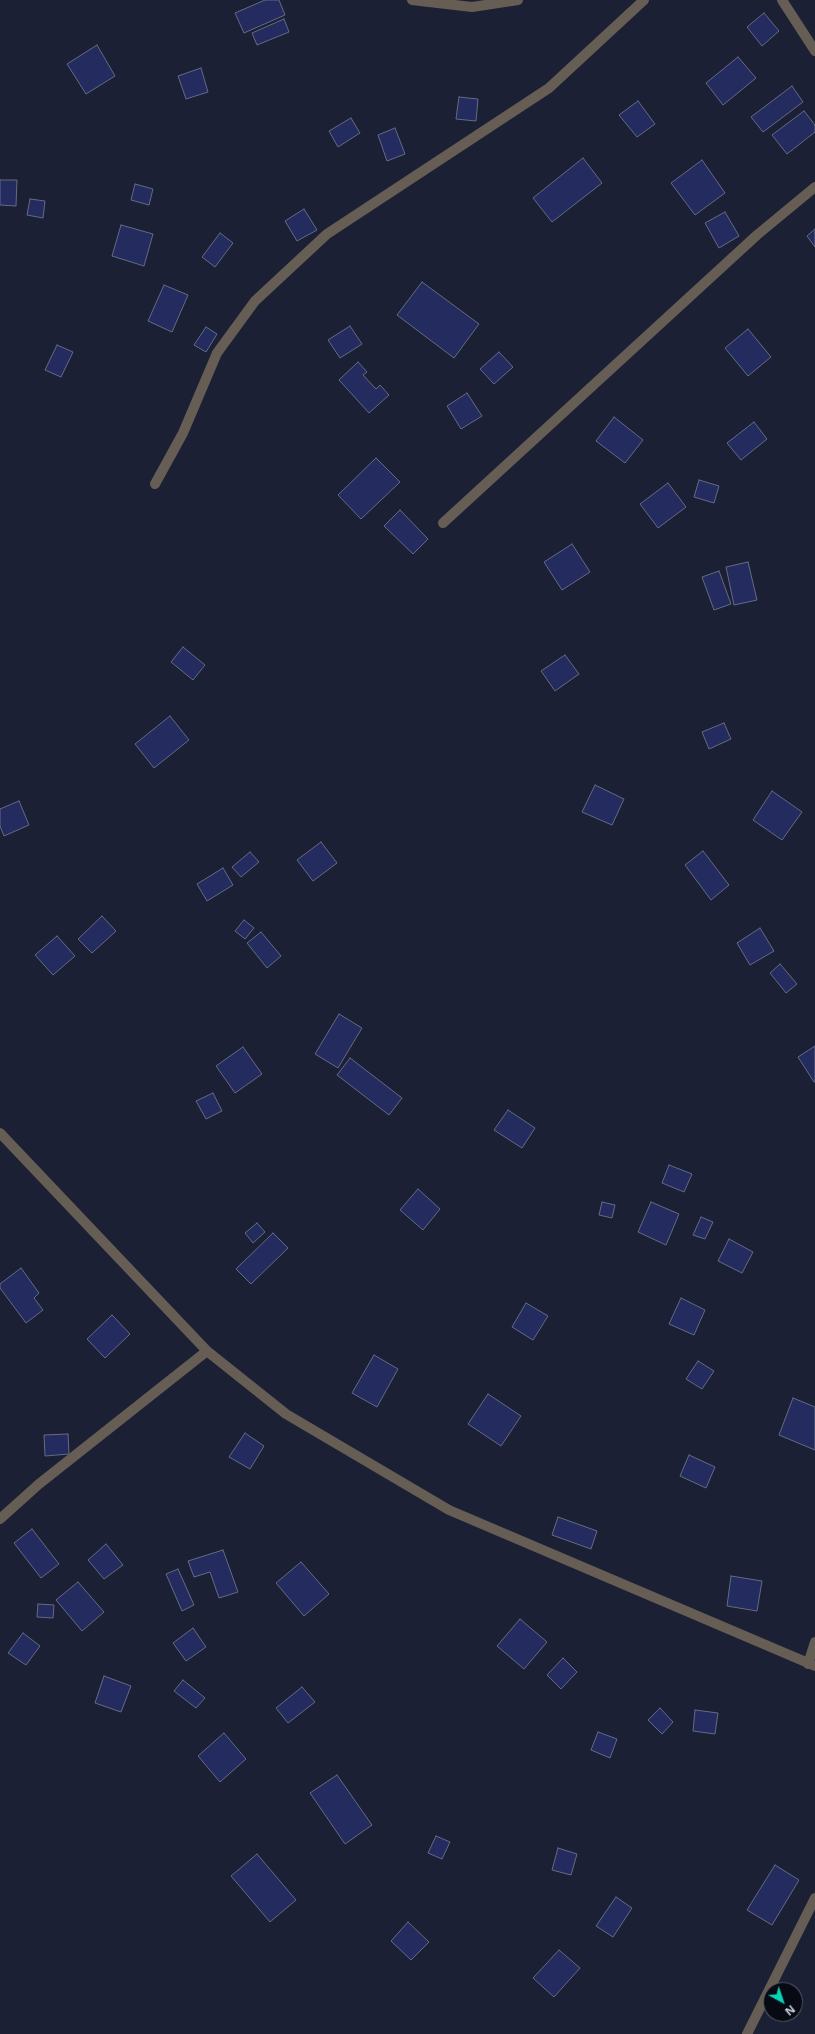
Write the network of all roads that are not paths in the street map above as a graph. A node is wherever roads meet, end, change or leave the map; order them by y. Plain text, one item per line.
1 (412, 0) edge
2 (518, 0) edge
3 (644, 0) edge
4 (782, 0) edge
5 (815, 51) edge
6 (815, 187) edge
7 (155, 484) dead end
8 (443, 523) dead end
9 (0, 1133) edge
10 (206, 1351) junction
11 (0, 1519) edge
12 (815, 1642) edge
13 (811, 1665) edge
14 (815, 1898) edge
15 (748, 2034) edge

1 - 2 street
3 - 7 street
4 - 5 street
6 - 8 street
9 - 10 street
10 - 11 street
10 - 13 street
12 - 13 street
14 - 15 street

